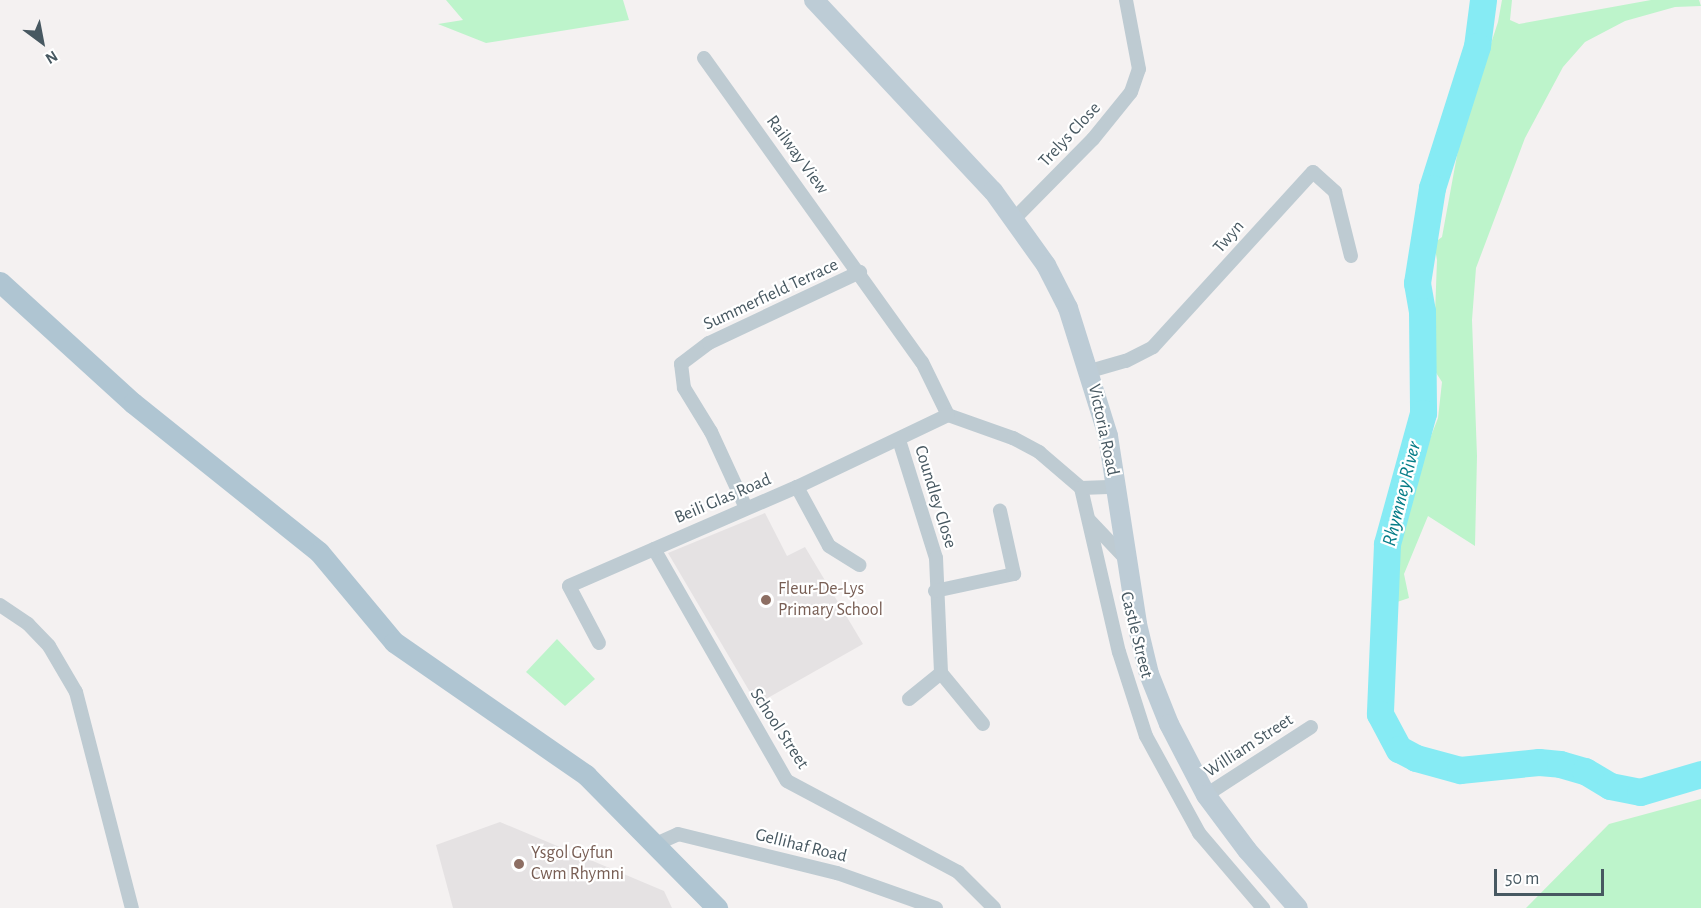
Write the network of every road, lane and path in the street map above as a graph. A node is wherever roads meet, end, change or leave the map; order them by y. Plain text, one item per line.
1 (814, 0) edge
2 (1126, 0) edge
3 (704, 58) dead end
4 (1015, 218) junction
5 (1351, 256) dead end
6 (861, 272) junction
7 (0, 282) edge
8 (1090, 371) junction
9 (948, 415) junction
10 (899, 440) junction
11 (797, 487) junction
12 (1115, 487) junction
13 (1081, 488) junction
14 (746, 508) junction
15 (1000, 511) dead end
16 (1086, 517) junction
17 (654, 549) junction
18 (1125, 558) junction
19 (859, 565) dead end
20 (935, 591) junction
21 (0, 605) edge
22 (599, 643) dead end
23 (941, 673) junction
24 (909, 699) dead end
25 (983, 724) dead end
26 (1311, 727) dead end
27 (1206, 795) junction
28 (656, 844) junction
29 (1291, 906) edge
30 (132, 908) edge
31 (717, 908) edge
32 (936, 908) edge
33 (994, 908) edge
34 (1263, 908) edge

1 - 4 main road, Victoria Road
2 - 4 street, Trelys Close
3 - 6 street, Railway View
4 - 8 main road, Victoria Road
5 - 8 street, Twyn
6 - 9 street, Railway View
6 - 14 street, Summerfield Terrace
7 - 28 main road
8 - 12 main road, Victoria Road
9 - 10 street, Beili Glas Road
9 - 13 street
10 - 11 street, Beili Glas Road
10 - 20 street, Coundley Close
11 - 14 street, Beili Glas Road
11 - 19 street
12 - 13 street
12 - 18 main road, Victoria Road
13 - 16 street, Castle Street
14 - 17 street, Beili Glas Road
15 - 20 street
16 - 18 street
16 - 34 street, Castle Street
17 - 22 street, Beili Glas Road
17 - 33 street, School Street
18 - 27 main road, Victoria Road
20 - 23 street, Coundley Close
21 - 30 street
23 - 24 street
23 - 25 street
26 - 27 street, William Street
27 - 29 main road, Victoria Road
28 - 31 main road
28 - 32 street, Gellihaf Road

